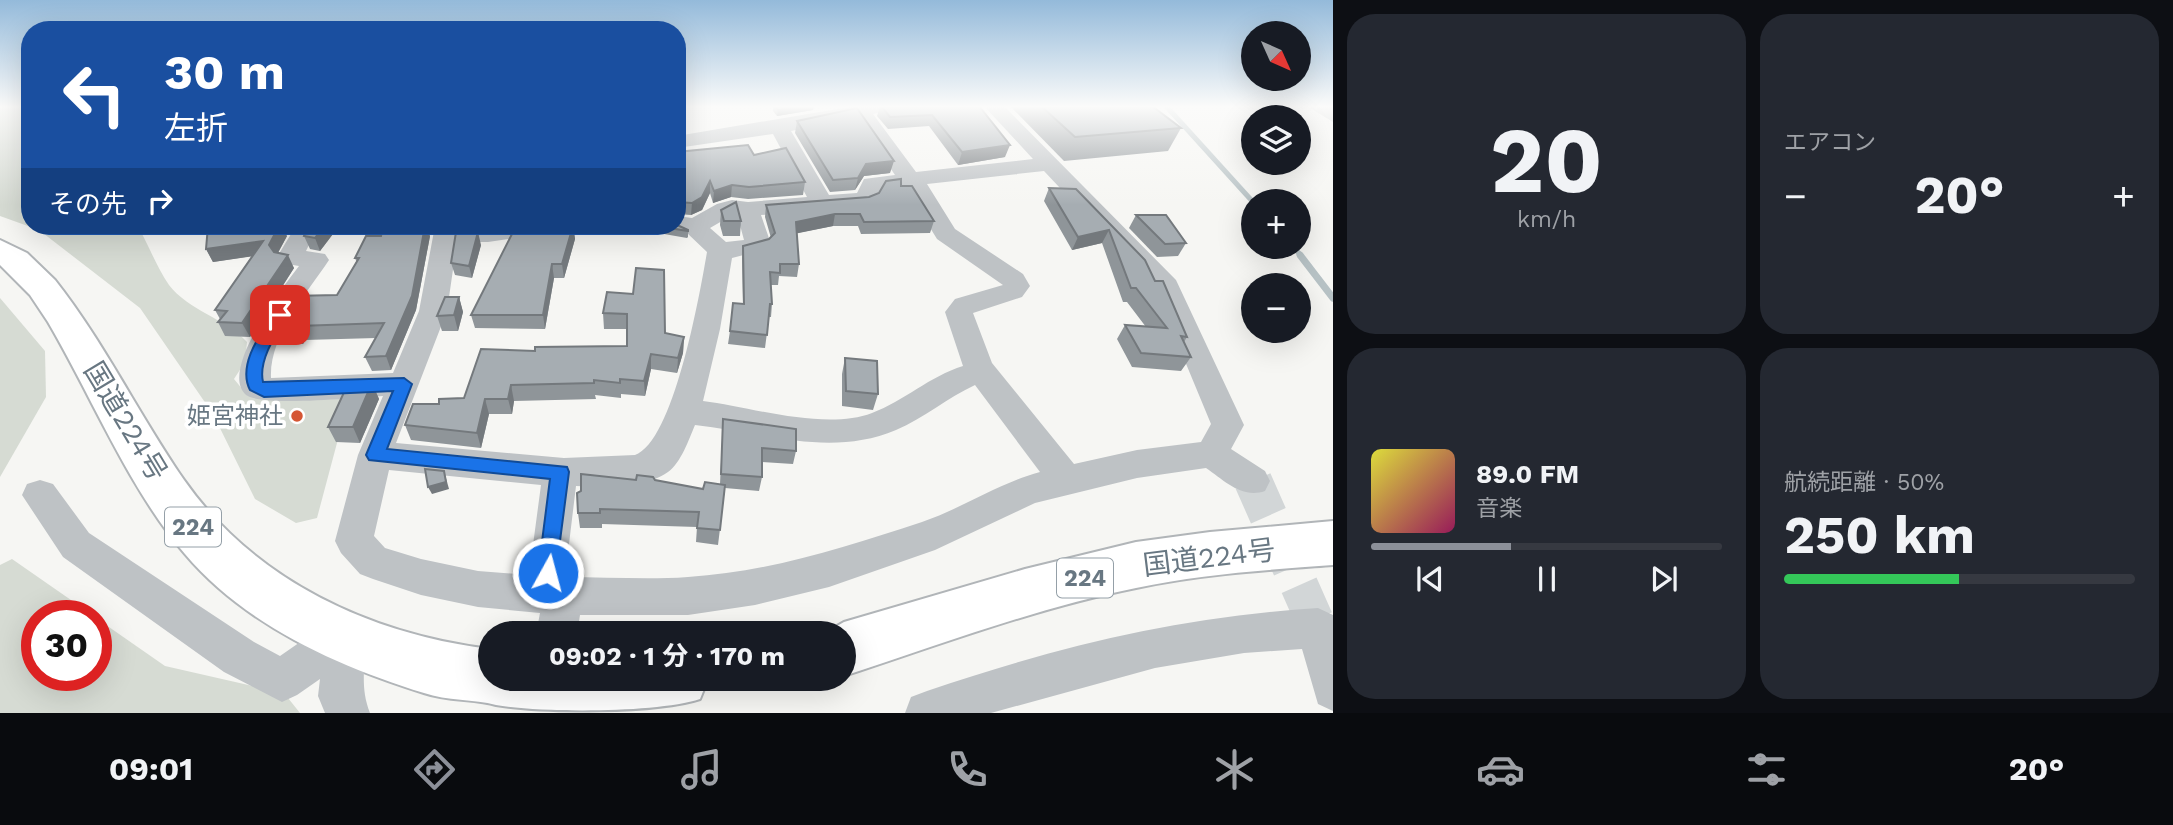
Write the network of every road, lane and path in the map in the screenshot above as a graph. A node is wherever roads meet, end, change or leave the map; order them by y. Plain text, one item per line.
1 (786, 139) edge
2 (881, 139) edge
3 (1028, 139) edge
4 (1052, 163) junction
5 (911, 180) junction
6 (823, 204) junction
7 (747, 209) junction
8 (686, 224) edge
9 (686, 225) edge
10 (302, 235) edge
11 (440, 235) edge
12 (0, 250) edge
13 (720, 250) junction
14 (983, 372) junction
15 (404, 384) junction
16 (681, 411) junction
17 (1211, 454) junction
18 (375, 455) junction
19 (560, 472) junction
20 (1066, 480) junction
21 (1253, 481) tunnel mouth
22 (40, 495) dead end
23 (1333, 543) edge
24 (556, 601) edge
25 (344, 636) junction
26 (856, 645) edge
27 (478, 675) edge
28 (1333, 690) edge
29 (348, 713) edge
30 (927, 713) edge

1 - 6 street
2 - 5 street
3 - 4 street
4 - 5 street
4 - 17 street
5 - 6 street
5 - 14 street
6 - 7 street
7 - 8 street
7 - 13 street
9 - 13 street
10 - 15 street
11 - 15 street
12 - 25 highway, 国道224号 / 224
13 - 16 street
14 - 16 street
14 - 20 street
15 - 18 street
16 - 19 street
17 - 20 street
17 - 21 street
18 - 19 street
18 - 24 street
19 - 24 street
20 - 24 street
22 - 25 street
23 - 26 highway, 国道224号 / 224
25 - 27 highway, 国道224号 / 224
25 - 29 street
28 - 30 street

